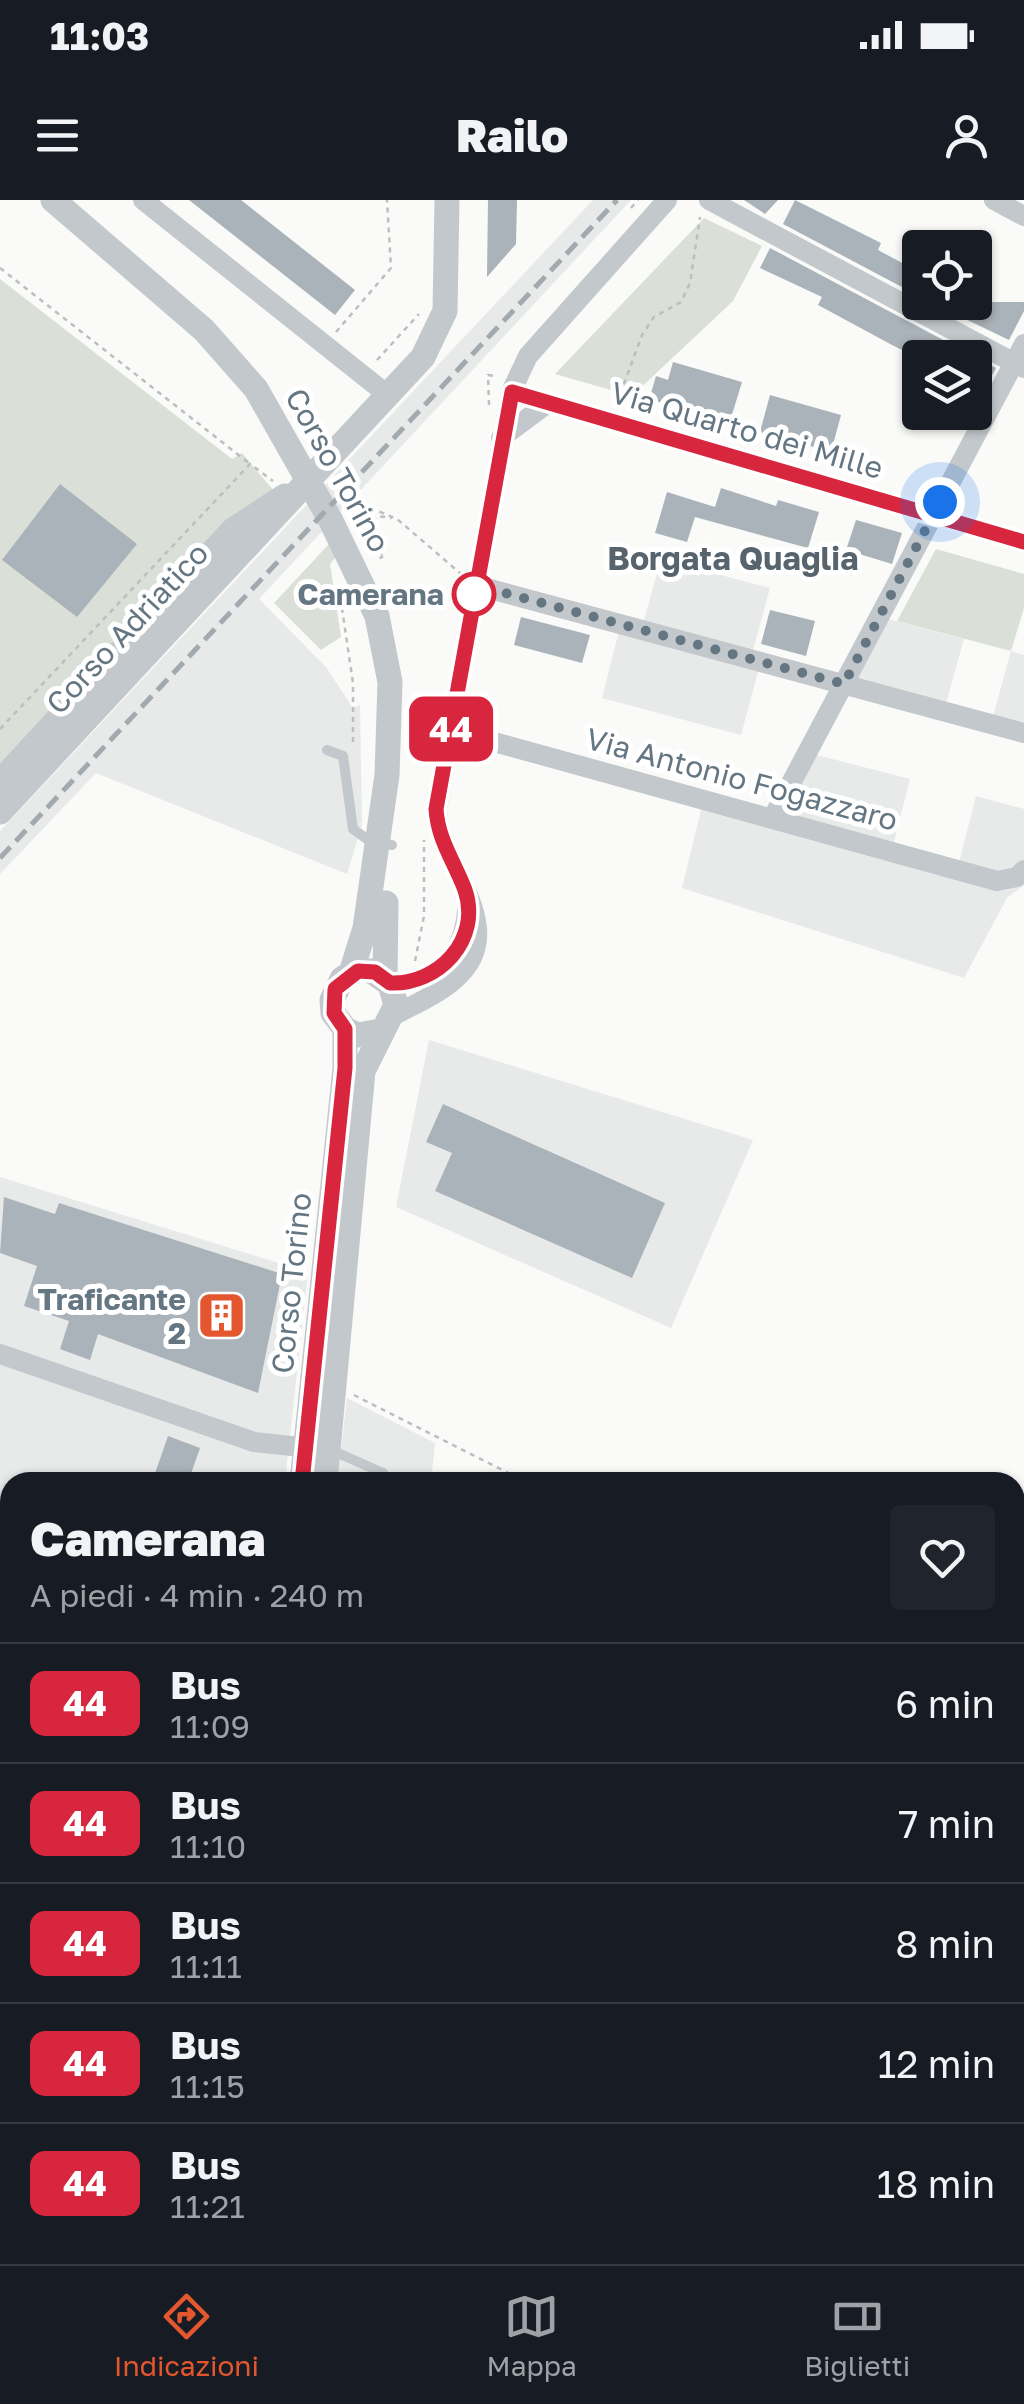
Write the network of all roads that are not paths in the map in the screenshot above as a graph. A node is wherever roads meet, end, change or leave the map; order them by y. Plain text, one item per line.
1 (53, 200) edge
2 (71, 200) edge
3 (143, 200) edge
4 (668, 200) edge
5 (994, 200) edge
6 (444, 203) edge
7 (711, 204) edge
8 (1024, 216) edge
9 (1021, 358) edge
10 (512, 392) junction
11 (389, 396) junction
12 (548, 403) junction
13 (296, 428) junction
14 (501, 438) junction
15 (933, 515) junction
16 (1024, 542) edge
17 (361, 568) junction
18 (475, 585) junction
19 (844, 684) junction
20 (451, 730) junction
21 (1024, 733) edge
22 (326, 750) dead end
23 (40, 755) junction
24 (0, 782) edge
25 (0, 812) edge
26 (772, 818) junction
27 (384, 844) junction
28 (1020, 874) edge
29 (466, 893) junction
30 (351, 973) junction
31 (392, 973) junction
32 (387, 1024) junction
33 (345, 1029) junction
34 (0, 1354) edge
35 (319, 1449) junction
36 (307, 1472) edge
37 (324, 1472) edge
38 (380, 1472) edge

1 - 13 street, Corso Torino
2 - 13 street, Corso Torino
3 - 11 street
4 - 10 street
5 - 8 street
6 - 11 street, Corso Adriatico
7 - 9 street
9 - 15 street
10 - 12 street, Via Quarto dei Mille
10 - 14 street
11 - 23 street, Corso Adriatico
12 - 14 street
12 - 15 street, Via Quarto dei Mille
13 - 17 street, Corso Torino
13 - 17 street, Corso Torino
14 - 18 street
15 - 16 street, Via Quarto dei Mille
15 - 19 street
17 - 27 street, Corso Torino
18 - 19 street
18 - 20 street
19 - 21 street
19 - 26 street
20 - 26 street, Via Antonio Fogazzaro
20 - 29 street
22 - 27 lane
23 - 24 street, Corso Adriatico
23 - 25 street, Corso Adriatico
26 - 28 street, Via Antonio Fogazzaro
27 - 30 street, Corso Torino
27 - 31 street, Corso Torino
29 - 31 street
29 - 32 street
30 - 31 street
30 - 33 street, Corso Torino
31 - 32 street, Corso Torino
32 - 33 street
32 - 35 street, Corso Torino
33 - 35 street, Corso Torino
34 - 35 street
35 - 36 street, Corso Torino
35 - 37 street, Corso Torino
35 - 38 lane

